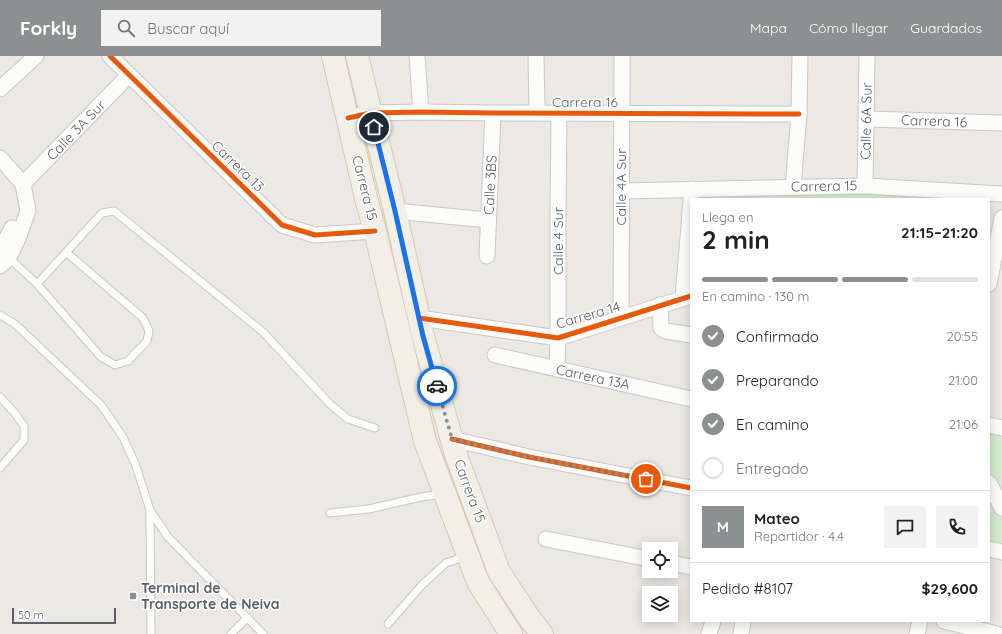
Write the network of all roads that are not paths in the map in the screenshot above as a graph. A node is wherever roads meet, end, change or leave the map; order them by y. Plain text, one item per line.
1 (110, 56) edge
2 (333, 56) edge
3 (357, 56) edge
4 (417, 56) edge
5 (536, 56) edge
6 (622, 56) edge
7 (800, 56) edge
8 (867, 56) edge
9 (28, 59) edge
10 (129, 76) junction
11 (0, 89) edge
12 (421, 112) junction
13 (371, 113) junction
14 (494, 113) junction
15 (536, 113) junction
16 (560, 113) junction
17 (621, 114) junction
18 (799, 114) junction
19 (348, 118) junction
20 (867, 119) junction
21 (1002, 123) edge
22 (0, 158) edge
23 (0, 171) edge
24 (23, 184) junction
25 (865, 186) junction
26 (793, 187) junction
27 (692, 189) junction
28 (621, 191) junction
29 (932, 194) edge
30 (1002, 194) edge
31 (692, 198) edge
32 (23, 208) junction
33 (395, 211) junction
34 (1002, 218) edge
35 (488, 220) junction
36 (375, 231) junction
37 (690, 232) edge
38 (67, 253) junction
39 (487, 256) dead end
40 (3, 258) edge
41 (990, 279) edge
42 (37, 284) junction
43 (687, 297) edge
44 (660, 305) junction
45 (0, 315) edge
46 (419, 318) junction
47 (621, 318) junction
48 (690, 335) edge
49 (558, 338) junction
50 (495, 355) dead end
51 (557, 369) junction
52 (0, 397) edge
53 (690, 399) edge
54 (990, 425) edge
55 (375, 428) dead end
56 (1002, 428) edge
57 (452, 439) junction
58 (0, 468) edge
59 (690, 484) edge
60 (990, 485) edge
61 (444, 493) junction
62 (1002, 508) edge
63 (150, 510) junction
64 (330, 513) dead end
65 (546, 539) dead end
66 (990, 550) edge
67 (1002, 552) edge
68 (467, 556) junction
69 (642, 558) edge
70 (678, 564) edge
71 (690, 566) edge
72 (247, 618) junction
73 (712, 622) edge
74 (743, 622) edge
75 (920, 622) edge
76 (948, 622) edge
77 (388, 624) dead end
78 (151, 634) edge
79 (231, 634) edge
80 (263, 634) edge
81 (511, 634) edge
82 (542, 634) edge
83 (709, 634) edge
84 (742, 634) edge
85 (917, 634) edge
86 (997, 634) edge

1 - 10 street, Carrera 13
2 - 19 main road, Carrera 15
3 - 13 main road, Carrera 15
4 - 12 street
5 - 15 street
6 - 17 street, Calle 4A Sur
7 - 18 street
8 - 20 street, Calle 6A Sur
9 - 11 street
10 - 24 street, Calle 3A Sur
10 - 36 street, Carrera 13
12 - 13 street, Carrera 16
12 - 14 street, Carrera 16
13 - 19 street, Carrera 16
13 - 33 main road, Carrera 15
14 - 15 street, Carrera 16
14 - 35 street, Calle 3BS
15 - 16 street, Carrera 16
16 - 17 street, Carrera 16
16 - 49 street, Calle 4 Sur
17 - 18 street, Carrera 16
17 - 28 street, Calle 4A Sur
18 - 26 street
19 - 36 main road, Carrera 15
20 - 21 street, Carrera 16
20 - 25 street, Calle 6A Sur
22 - 24 street
23 - 32 street
24 - 32 street
25 - 26 street, Carrera 15
25 - 29 street, Carrera 15
26 - 27 street, Carrera 15
27 - 28 street, Carrera 15
27 - 31 street
28 - 47 street, Calle 4A Sur
29 - 30 street, Carrera 15
32 - 40 street
33 - 35 street
33 - 46 main road, Carrera 15
34 - 41 street
35 - 39 street, Calle 3BS
36 - 61 main road, Carrera 15
37 - 43 street
38 - 42 lane
38 - 42 lane
38 - 55 lane
40 - 42 lane
43 - 44 street, Carrera 14
44 - 47 street, Carrera 14
44 - 48 street
45 - 63 lane
46 - 49 street, Carrera 14
46 - 57 main road, Carrera 15
47 - 49 street, Carrera 14
49 - 51 street, Calle 4 Sur
50 - 51 street, Carrera 13A
51 - 53 street, Carrera 13A
52 - 58 lane
54 - 56 street
57 - 59 street
57 - 82 main road, Carrera 15
60 - 62 street
61 - 64 lane
61 - 68 main road, Carrera 15
63 - 72 lane
63 - 78 lane
65 - 69 street
66 - 67 street
68 - 77 lane
68 - 81 main road, Carrera 15
70 - 71 street
72 - 79 lane
72 - 80 lane
73 - 83 street
74 - 84 street
75 - 85 street
76 - 86 street

